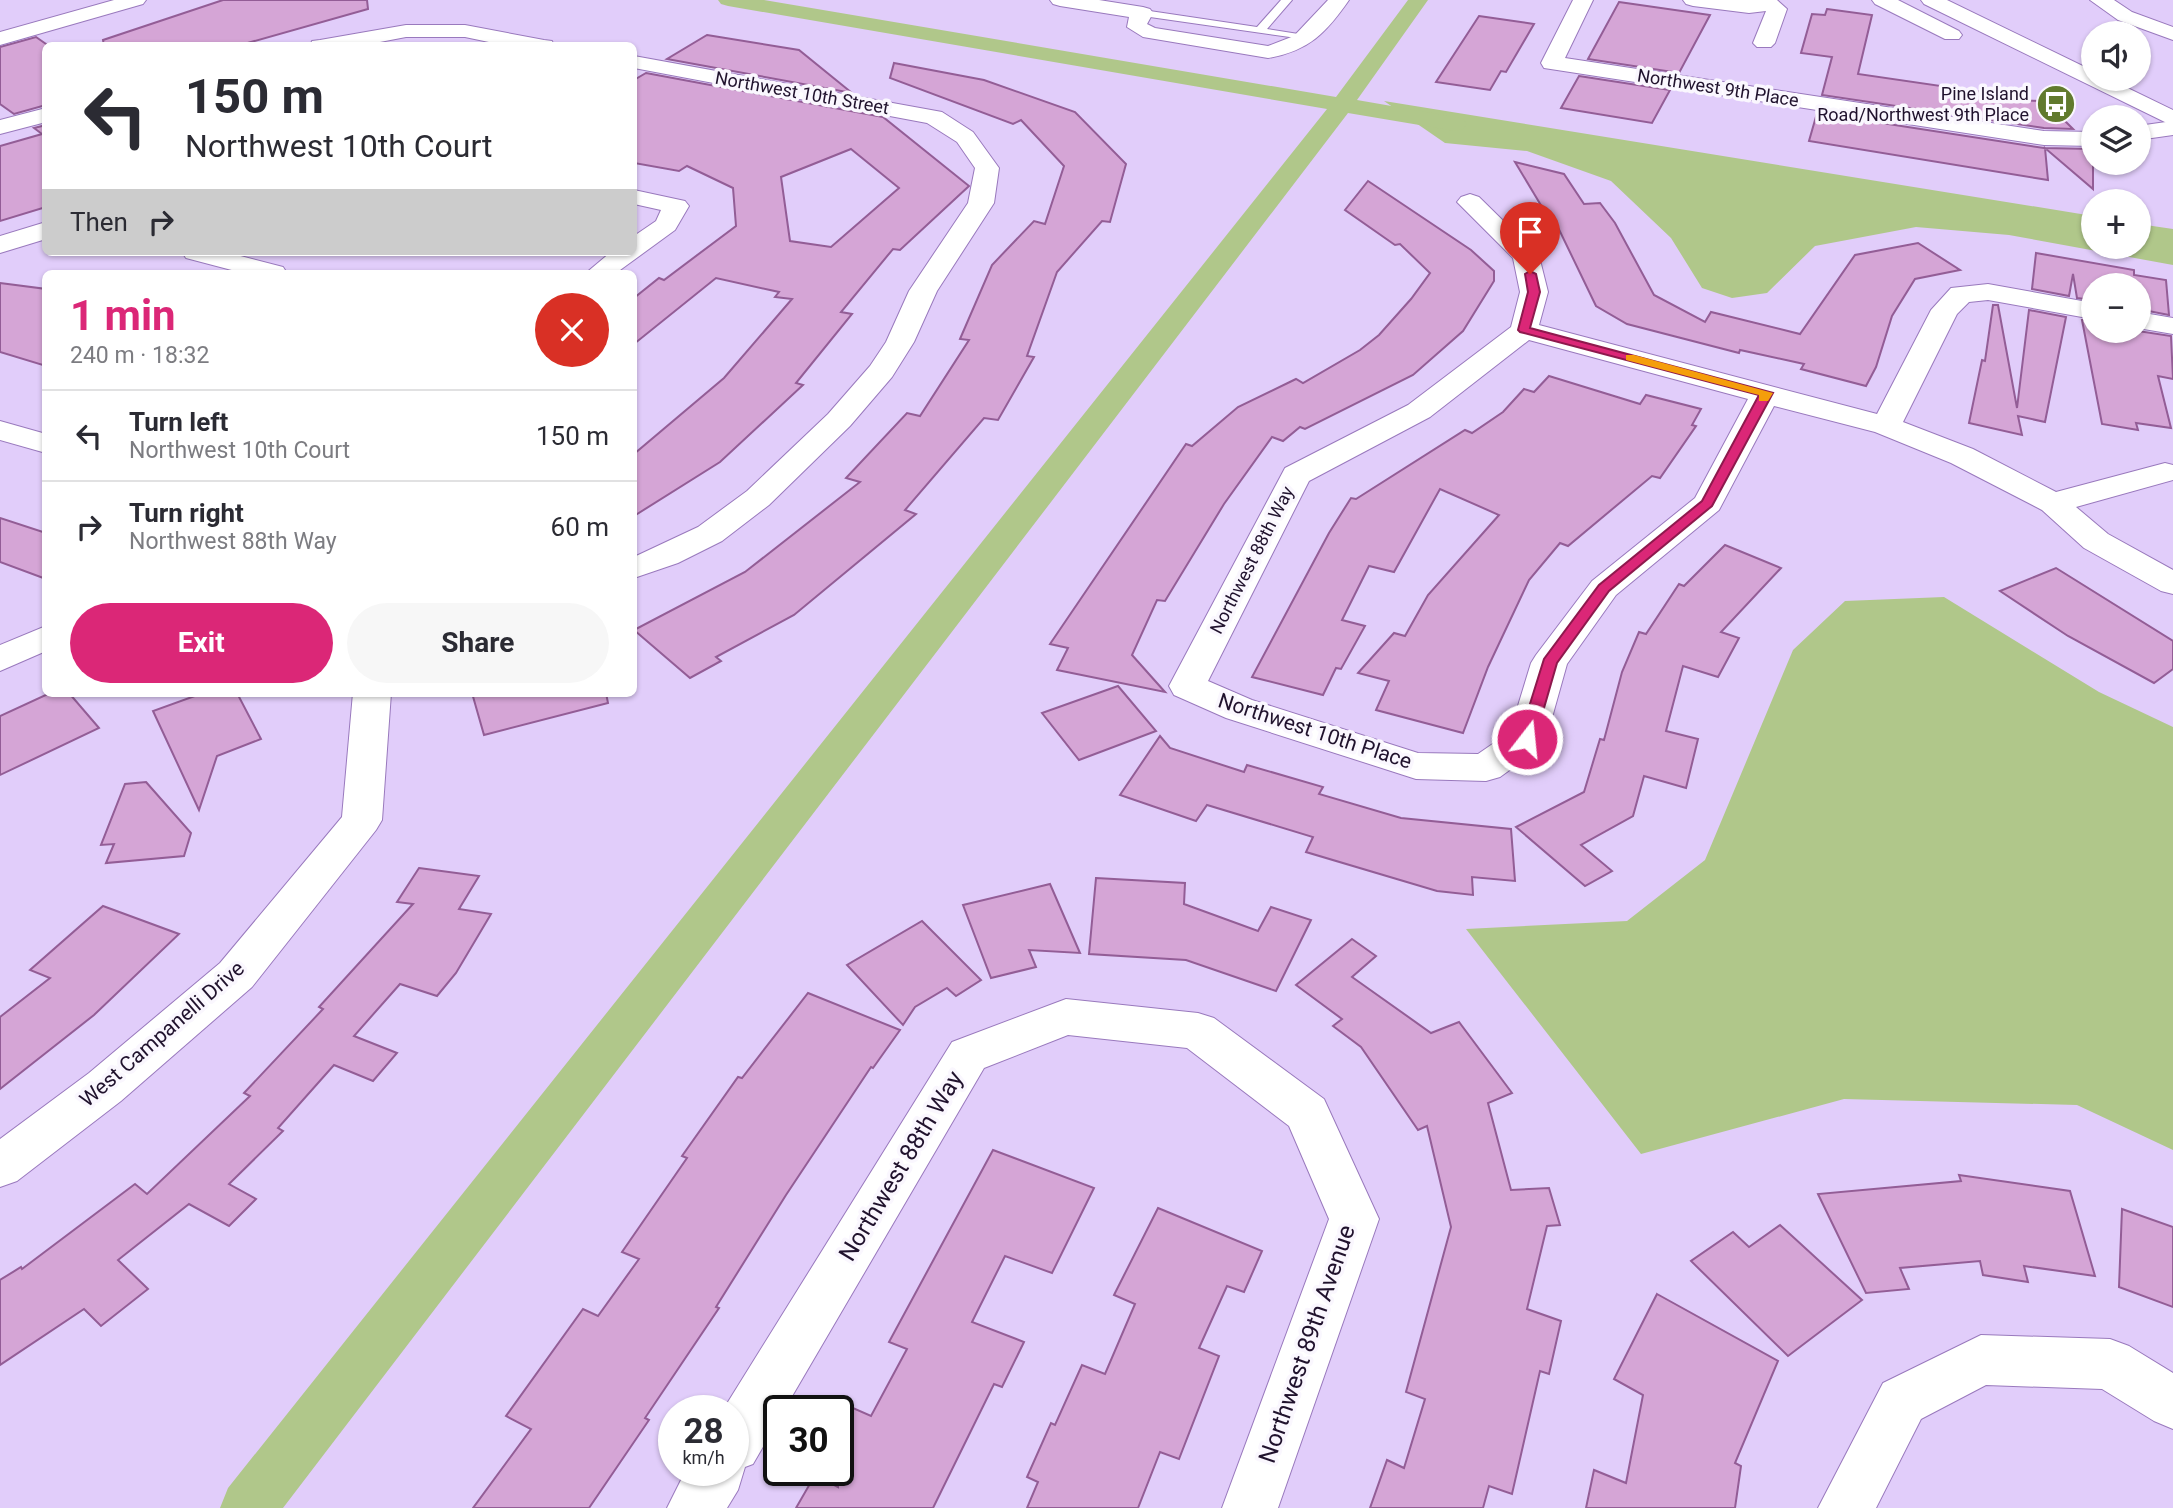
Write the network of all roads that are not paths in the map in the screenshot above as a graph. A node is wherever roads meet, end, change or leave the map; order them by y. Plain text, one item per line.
1 (136, 0) edge
2 (1060, 0) edge
3 (1287, 0) edge
4 (1339, 0) edge
5 (1583, 0) edge
6 (1693, 0) edge
7 (1882, 0) edge
8 (1931, 0) edge
9 (2100, 0) edge
10 (1766, 2) edge
11 (1143, 13) junction
12 (1259, 31) junction
13 (2173, 34) edge
14 (0, 38) edge
15 (1307, 38) junction
16 (343, 42) edge
17 (523, 42) edge
18 (1765, 43) dead end
19 (1975, 46) dead end
20 (637, 63) edge
21 (42, 116) edge
22 (2173, 119) edge
23 (0, 127) edge
24 (2173, 128) edge
25 (2151, 130) edge
26 (2151, 135) edge
27 (2081, 139) edge
28 (2173, 145) edge
29 (637, 198) edge
30 (1470, 202) dead end
31 (42, 231) edge
32 (0, 245) edge
33 (637, 246) edge
34 (210, 256) edge
35 (622, 256) edge
36 (263, 270) edge
37 (603, 270) edge
38 (2081, 310) edge
39 (2151, 322) edge
40 (2173, 326) edge
41 (1524, 330) junction
42 (1766, 393) junction
43 (1886, 426) junction
44 (0, 430) edge
45 (42, 443) edge
46 (2165, 472) dead end
47 (2053, 503) junction
48 (637, 567) edge
49 (2173, 584) edge
50 (42, 639) edge
51 (0, 659) edge
52 (1187, 687) joint
53 (372, 697) edge
54 (1198, 1031) joint
55 (0, 1166) edge
56 (2173, 1403) edge
57 (749, 1418) edge
58 (708, 1486) edge
59 (695, 1508) edge
60 (1250, 1508) edge
61 (1846, 1508) edge

1 - 14 street
2 - 11 street
3 - 12 lane
4 - 15 street
5 - 27 street, Northwest 9th Place
6 - 10 street
7 - 19 street
8 - 22 street
9 - 13 street
10 - 18 street
11 - 12 lane
11 - 15 street
12 - 15 lane
16 - 17 street
20 - 48 street, Northwest 10th Street
21 - 23 street
24 - 25 street
26 - 28 street
29 - 33 street
30 - 41 street
31 - 32 street
34 - 36 street
35 - 37 street
38 - 43 street
39 - 40 street
41 - 42 street
41 - 52 street, Northwest 88th Way
42 - 43 street
42 - 52 street, Northwest 10th Place
43 - 47 street
44 - 45 street
46 - 47 street
47 - 49 street
50 - 51 street
53 - 55 street, West Campanelli Drive
54 - 57 street, Northwest 88th Way
54 - 60 street, Northwest 89th Avenue
56 - 61 street
58 - 59 street

